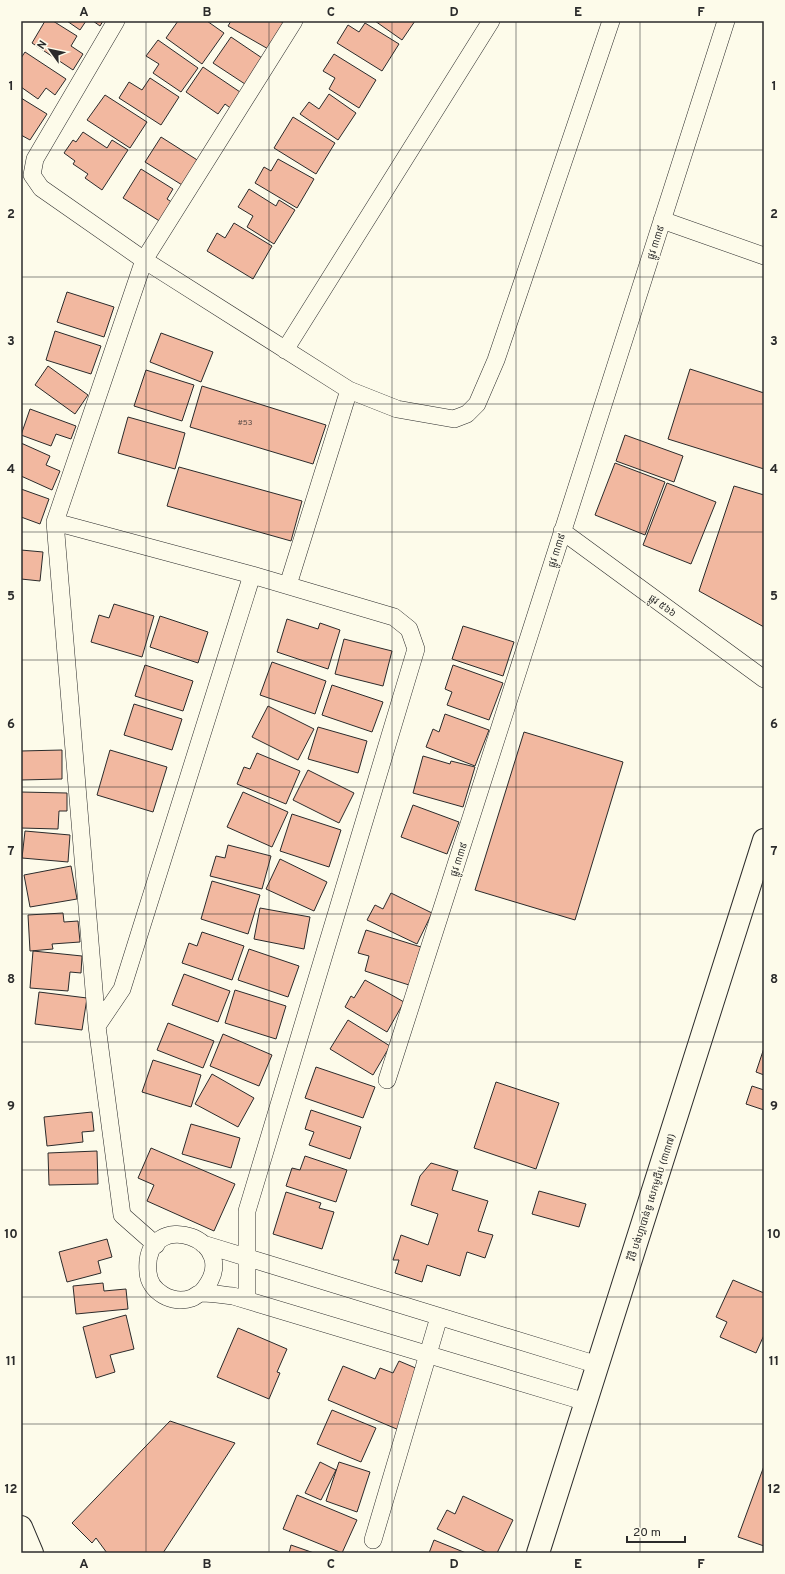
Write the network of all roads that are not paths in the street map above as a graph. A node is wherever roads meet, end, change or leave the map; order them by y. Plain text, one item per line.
1 (116, 21) edge
2 (294, 21) edge
3 (491, 21) edge
4 (612, 21) edge
5 (726, 21) edge
6 (662, 220) junction
7 (764, 256) edge
8 (144, 260) junction
9 (285, 350) junction
10 (349, 390) junction
11 (55, 522) junction
12 (562, 531) junction
13 (252, 575) junction
14 (288, 586) junction
15 (764, 679) edge
16 (764, 840) edge
17 (97, 1026) junction
18 (387, 1080) dead end
19 (156, 1244) junction
20 (203, 1244) junction
21 (248, 1258) junction
22 (201, 1293) junction
23 (247, 1300) junction
24 (439, 1317) junction
25 (427, 1354) junction
26 (598, 1366) junction
27 (586, 1402) junction
28 (21, 1527) edge
29 (373, 1540) dead end
30 (32, 1553) edge
31 (538, 1553) edge

1 - 8 street
2 - 8 street
3 - 9 street
4 - 10 street
5 - 6 street, ផ្លូវ ៣៣៩
6 - 7 street
6 - 12 street, ផ្លូវ ៣៣៩
8 - 9 street
8 - 11 street
9 - 10 street
10 - 14 street
11 - 13 street
11 - 17 street
12 - 15 street, ផ្លូវ ៥៦៦
12 - 18 street, ផ្លូវ ៣៣៩
13 - 14 street
13 - 17 street
14 - 21 street
16 - 26 street, វិថី បង់ហ្គាបាន់ឌូ សេកមូជីប (៣៣៧)
17 - 19 street
19 - 20 street
19 - 22 street
20 - 21 street
20 - 22 street
21 - 23 street
21 - 24 street
22 - 23 street
23 - 25 street
24 - 25 street
24 - 26 street
25 - 27 street
25 - 29 street
26 - 27 street, វិថី បង់ហ្គាបាន់ឌូ សេកមូជីប (៣៣៧)
27 - 31 street, វិថី បង់ហ្គាបាន់ឌូ សេកមូជីប (៣៣៧)
28 - 30 street

